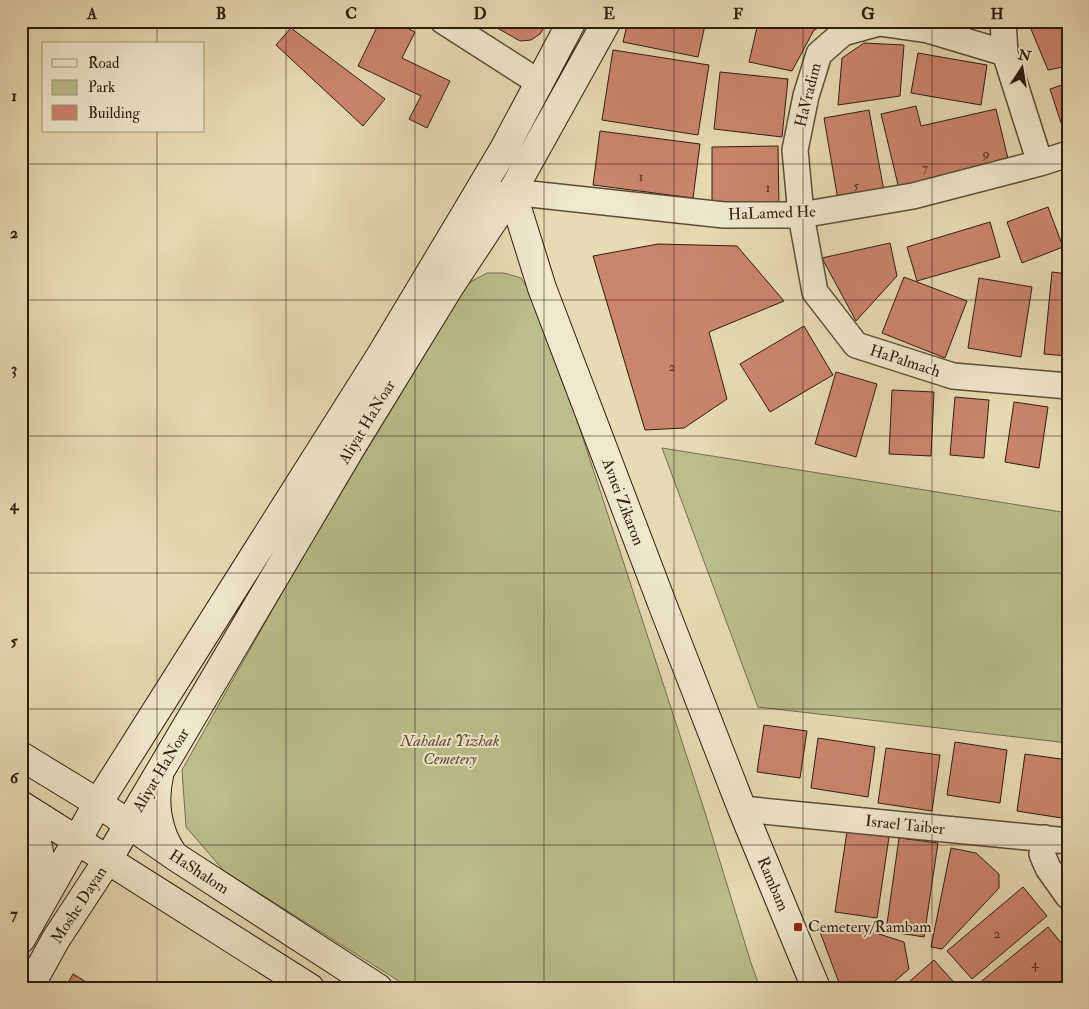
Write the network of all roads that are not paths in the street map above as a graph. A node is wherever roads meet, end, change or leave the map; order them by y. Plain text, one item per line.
1 (443, 21) edge
2 (572, 21) edge
3 (607, 21) edge
4 (1003, 21) edge
5 (1005, 53) junction
6 (540, 83) junction
7 (1068, 154) edge
8 (1040, 163) junction
9 (512, 192) junction
10 (472, 203) junction
11 (801, 216) junction
12 (1068, 386) edge
13 (21, 756) edge
14 (160, 771) junction
15 (98, 803) junction
16 (21, 805) edge
17 (742, 809) junction
18 (21, 812) edge
19 (128, 823) junction
20 (1056, 839) edge
21 (76, 840) junction
22 (176, 857) junction
23 (107, 861) junction
24 (146, 885) junction
25 (1068, 896) edge
26 (27, 930) edge
27 (56, 939) junction
28 (29, 988) edge
29 (310, 988) edge
30 (378, 988) edge
31 (816, 988) edge

1 - 6 street
2 - 6 street, Aliyat HaNoar
3 - 9 street, Aliyat HaNoar
4 - 5 street
5 - 8 street
5 - 11 street, HaVradim
6 - 10 street, Aliyat HaNoar
7 - 8 street, HaLamed He
8 - 11 street, HaLamed He
9 - 10 street, HaLamed He
9 - 11 street, HaLamed He
9 - 14 street, Aliyat HaNoar
9 - 17 street, Avnei Zikaron
10 - 15 street, Aliyat HaNoar
11 - 12 street, HaPalmach
13 - 15 street, HaShalom
14 - 19 street, Aliyat HaNoar
14 - 22 street
15 - 19 street, HaShalom
15 - 21 street, Moshe Dayan
16 - 21 street
17 - 20 street, Israel Taiber
17 - 31 street, Rambam
18 - 26 street
19 - 22 street, HaShalom
19 - 23 street, Moshe Dayan
20 - 25 street
21 - 23 street
21 - 26 street, Moshe Dayan
22 - 30 street, HaShalom
23 - 24 street
23 - 27 street, Moshe Dayan
24 - 27 street
24 - 29 street
27 - 28 street, Moshe Dayan

